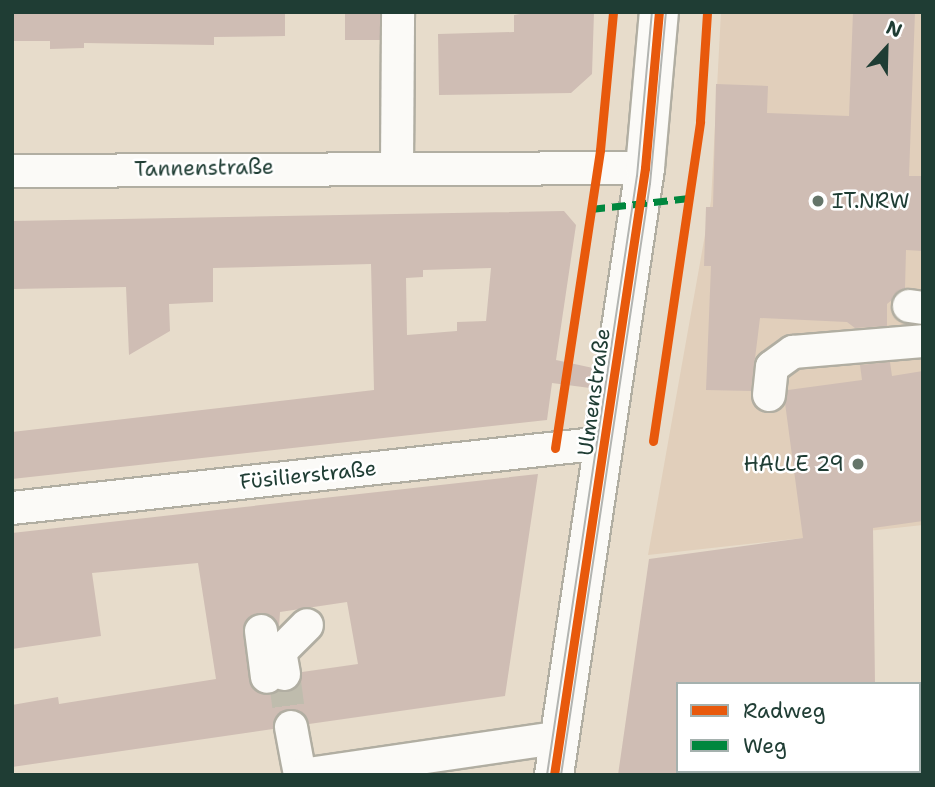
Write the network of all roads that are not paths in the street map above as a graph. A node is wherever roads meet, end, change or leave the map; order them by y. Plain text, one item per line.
1 (398, 12) edge
2 (659, 12) edge
3 (397, 166) junction
4 (645, 168) junction
5 (12, 171) edge
6 (923, 341) edge
7 (769, 395) dead end
8 (604, 443) junction
9 (12, 508) edge
10 (307, 625) dead end
11 (261, 631) dead end
12 (561, 737) junction
13 (280, 775) edge
14 (301, 775) edge
15 (554, 775) edge

1 - 3 street
2 - 4 main road, Ulmenstraße
3 - 4 street, Tannenstraße
3 - 5 street, Tannenstraße
4 - 8 main road, Ulmenstraße
6 - 7 street
8 - 9 street, Füsilierstraße
8 - 12 main road, Ulmenstraße
10 - 11 street
12 - 14 street
12 - 15 main road, Ulmenstraße
13 - 14 street

